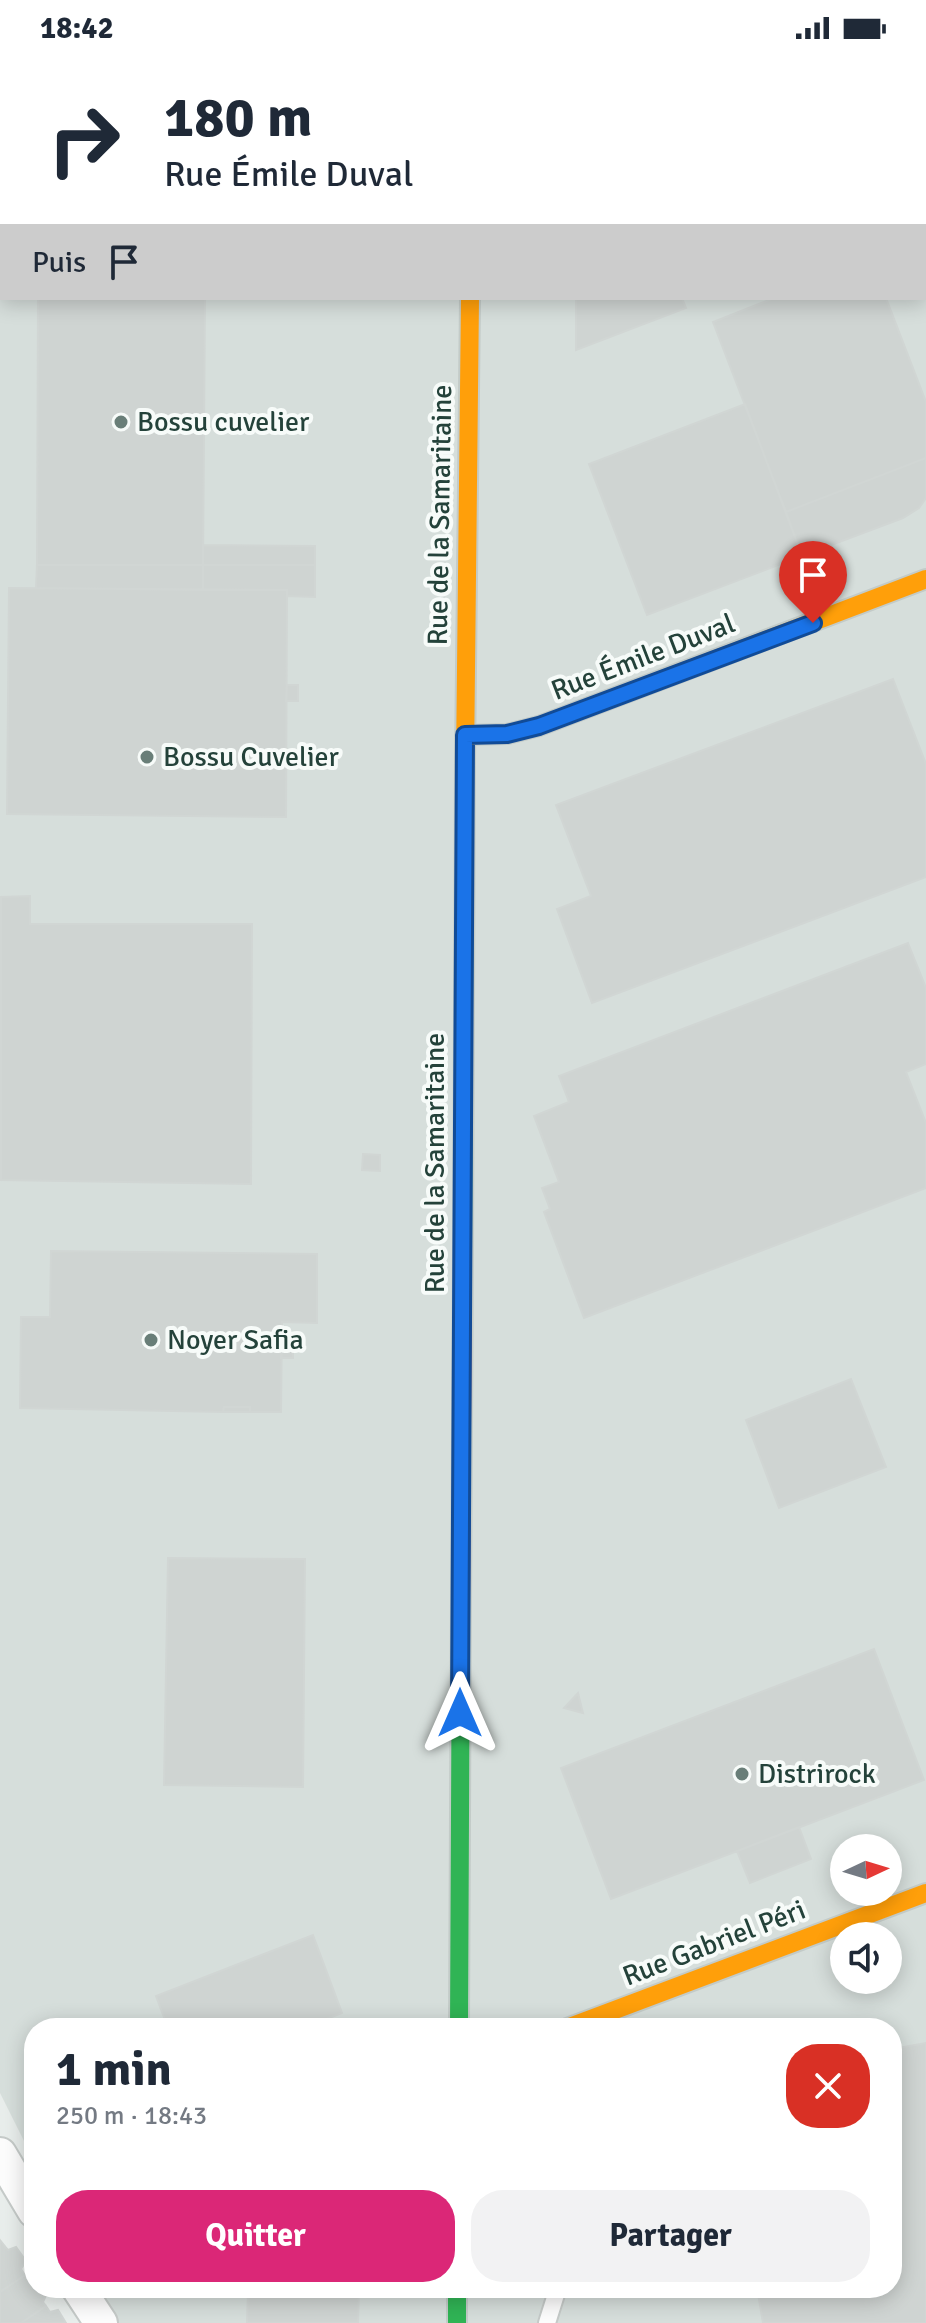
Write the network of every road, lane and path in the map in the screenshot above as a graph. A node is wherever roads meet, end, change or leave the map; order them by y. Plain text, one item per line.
1 (470, 300) edge
2 (926, 579) edge
3 (465, 735) junction
4 (926, 1893) edge
5 (459, 2018) edge
6 (620, 2018) edge
7 (0, 2154) edge
8 (24, 2194) edge
9 (85, 2298) edge
10 (457, 2298) edge
11 (555, 2298) edge
12 (101, 2323) edge
13 (457, 2323) edge
14 (547, 2323) edge

1 - 3 street, Rue de la Samaritaine
2 - 3 street, Rue Émile Duval
3 - 5 street, Rue de la Samaritaine
4 - 6 street, Rue Gabriel Péri
7 - 8 street
9 - 12 street
10 - 13 street
11 - 14 lane

